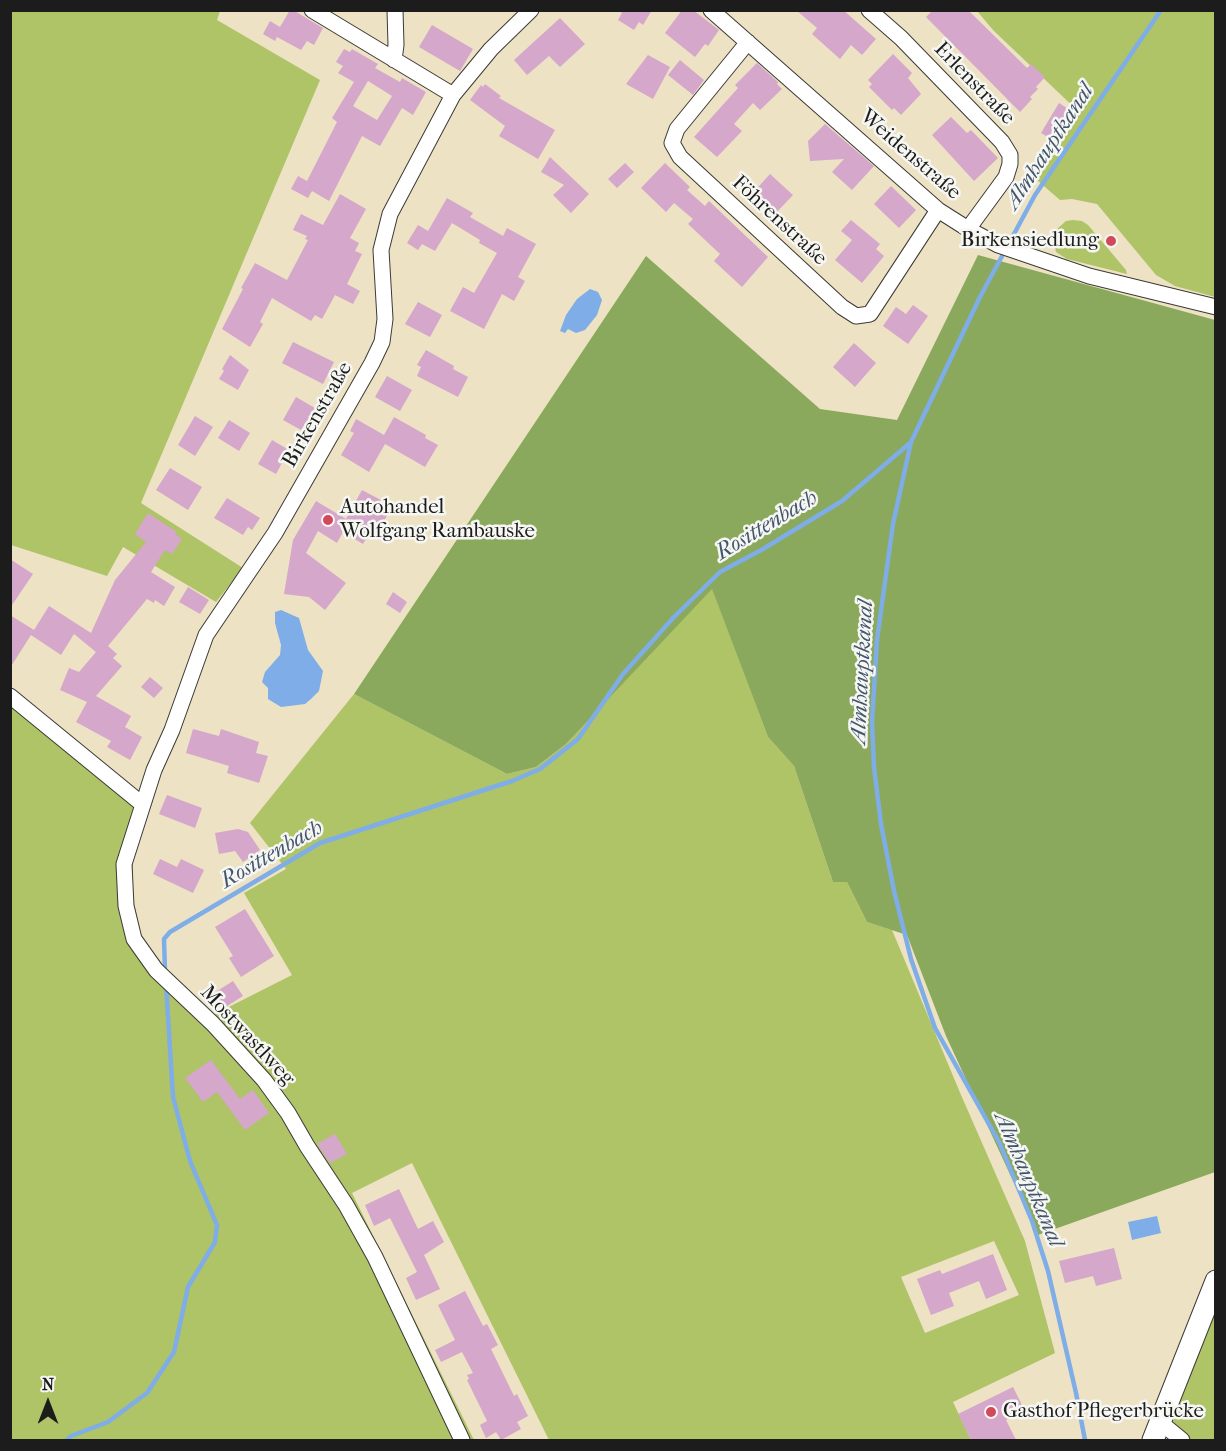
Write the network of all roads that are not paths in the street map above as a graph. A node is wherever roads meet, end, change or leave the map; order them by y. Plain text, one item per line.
1 (312, 10) edge
2 (394, 10) edge
3 (531, 10) edge
4 (711, 10) edge
5 (869, 10) edge
6 (748, 42) junction
7 (394, 60) junction
8 (453, 95) junction
9 (938, 210) junction
10 (968, 229) junction
11 (1215, 307) edge
12 (10, 696) edge
13 (142, 804) junction
14 (1215, 1281) edge
15 (1157, 1431) edge
16 (462, 1440) edge
17 (1182, 1440) edge

1 - 7 street
2 - 7 street
3 - 8 street
4 - 6 street, Weidenstraße
5 - 10 street, Erlenstraße
6 - 9 street, Weidenstraße
6 - 9 street, Föhrenstraße
7 - 8 street
8 - 13 street, Birkenstraße
9 - 10 street, Weidenstraße
10 - 11 street, Weidenstraße
12 - 13 street
13 - 16 street, Mostwastlweg
14 - 15 main road
15 - 17 street

